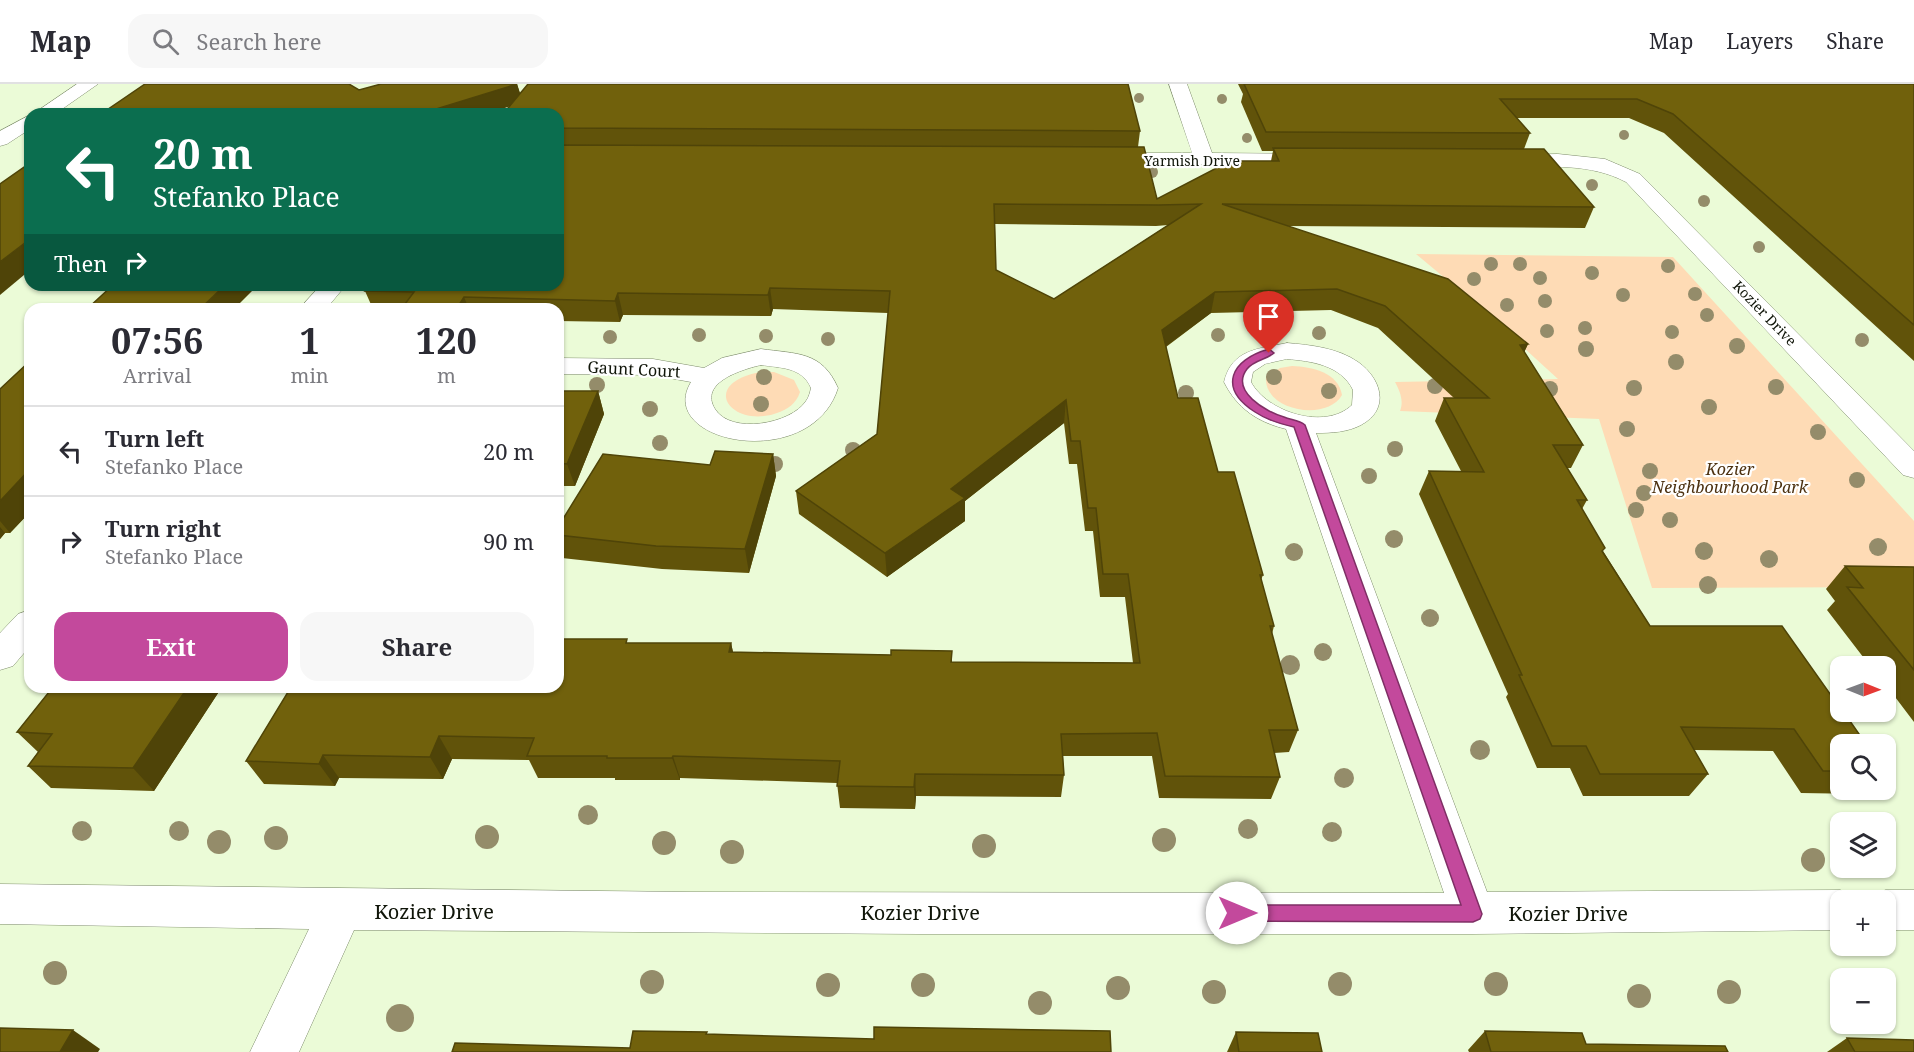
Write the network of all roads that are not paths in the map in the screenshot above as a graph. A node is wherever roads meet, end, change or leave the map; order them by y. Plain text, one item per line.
1 (89, 84) edge
2 (1178, 84) edge
3 (51, 108) edge
4 (24, 125) edge
5 (0, 140) edge
6 (1084, 159) edge
7 (1204, 160) junction
8 (1333, 160) edge
9 (1486, 161) edge
10 (328, 291) edge
11 (318, 303) edge
12 (564, 366) edge
13 (708, 378) dead end
14 (1299, 425) dead end
15 (1914, 468) edge
16 (24, 630) edge
17 (0, 656) edge
18 (0, 904) edge
19 (1830, 910) edge
20 (1896, 910) edge
21 (1914, 910) edge
22 (341, 911) junction
23 (1473, 914) junction
24 (274, 1052) edge

1 - 3 street
2 - 7 street
4 - 5 street
6 - 7 street, Yarmish Drive
7 - 8 street, Yarmish Drive
9 - 15 street, Kozier Drive
10 - 11 street
12 - 13 street, Gaunt Court
14 - 23 street
16 - 17 street
18 - 22 street, Kozier Drive
19 - 23 street, Kozier Drive
20 - 21 street
22 - 23 street, Kozier Drive
22 - 24 street

